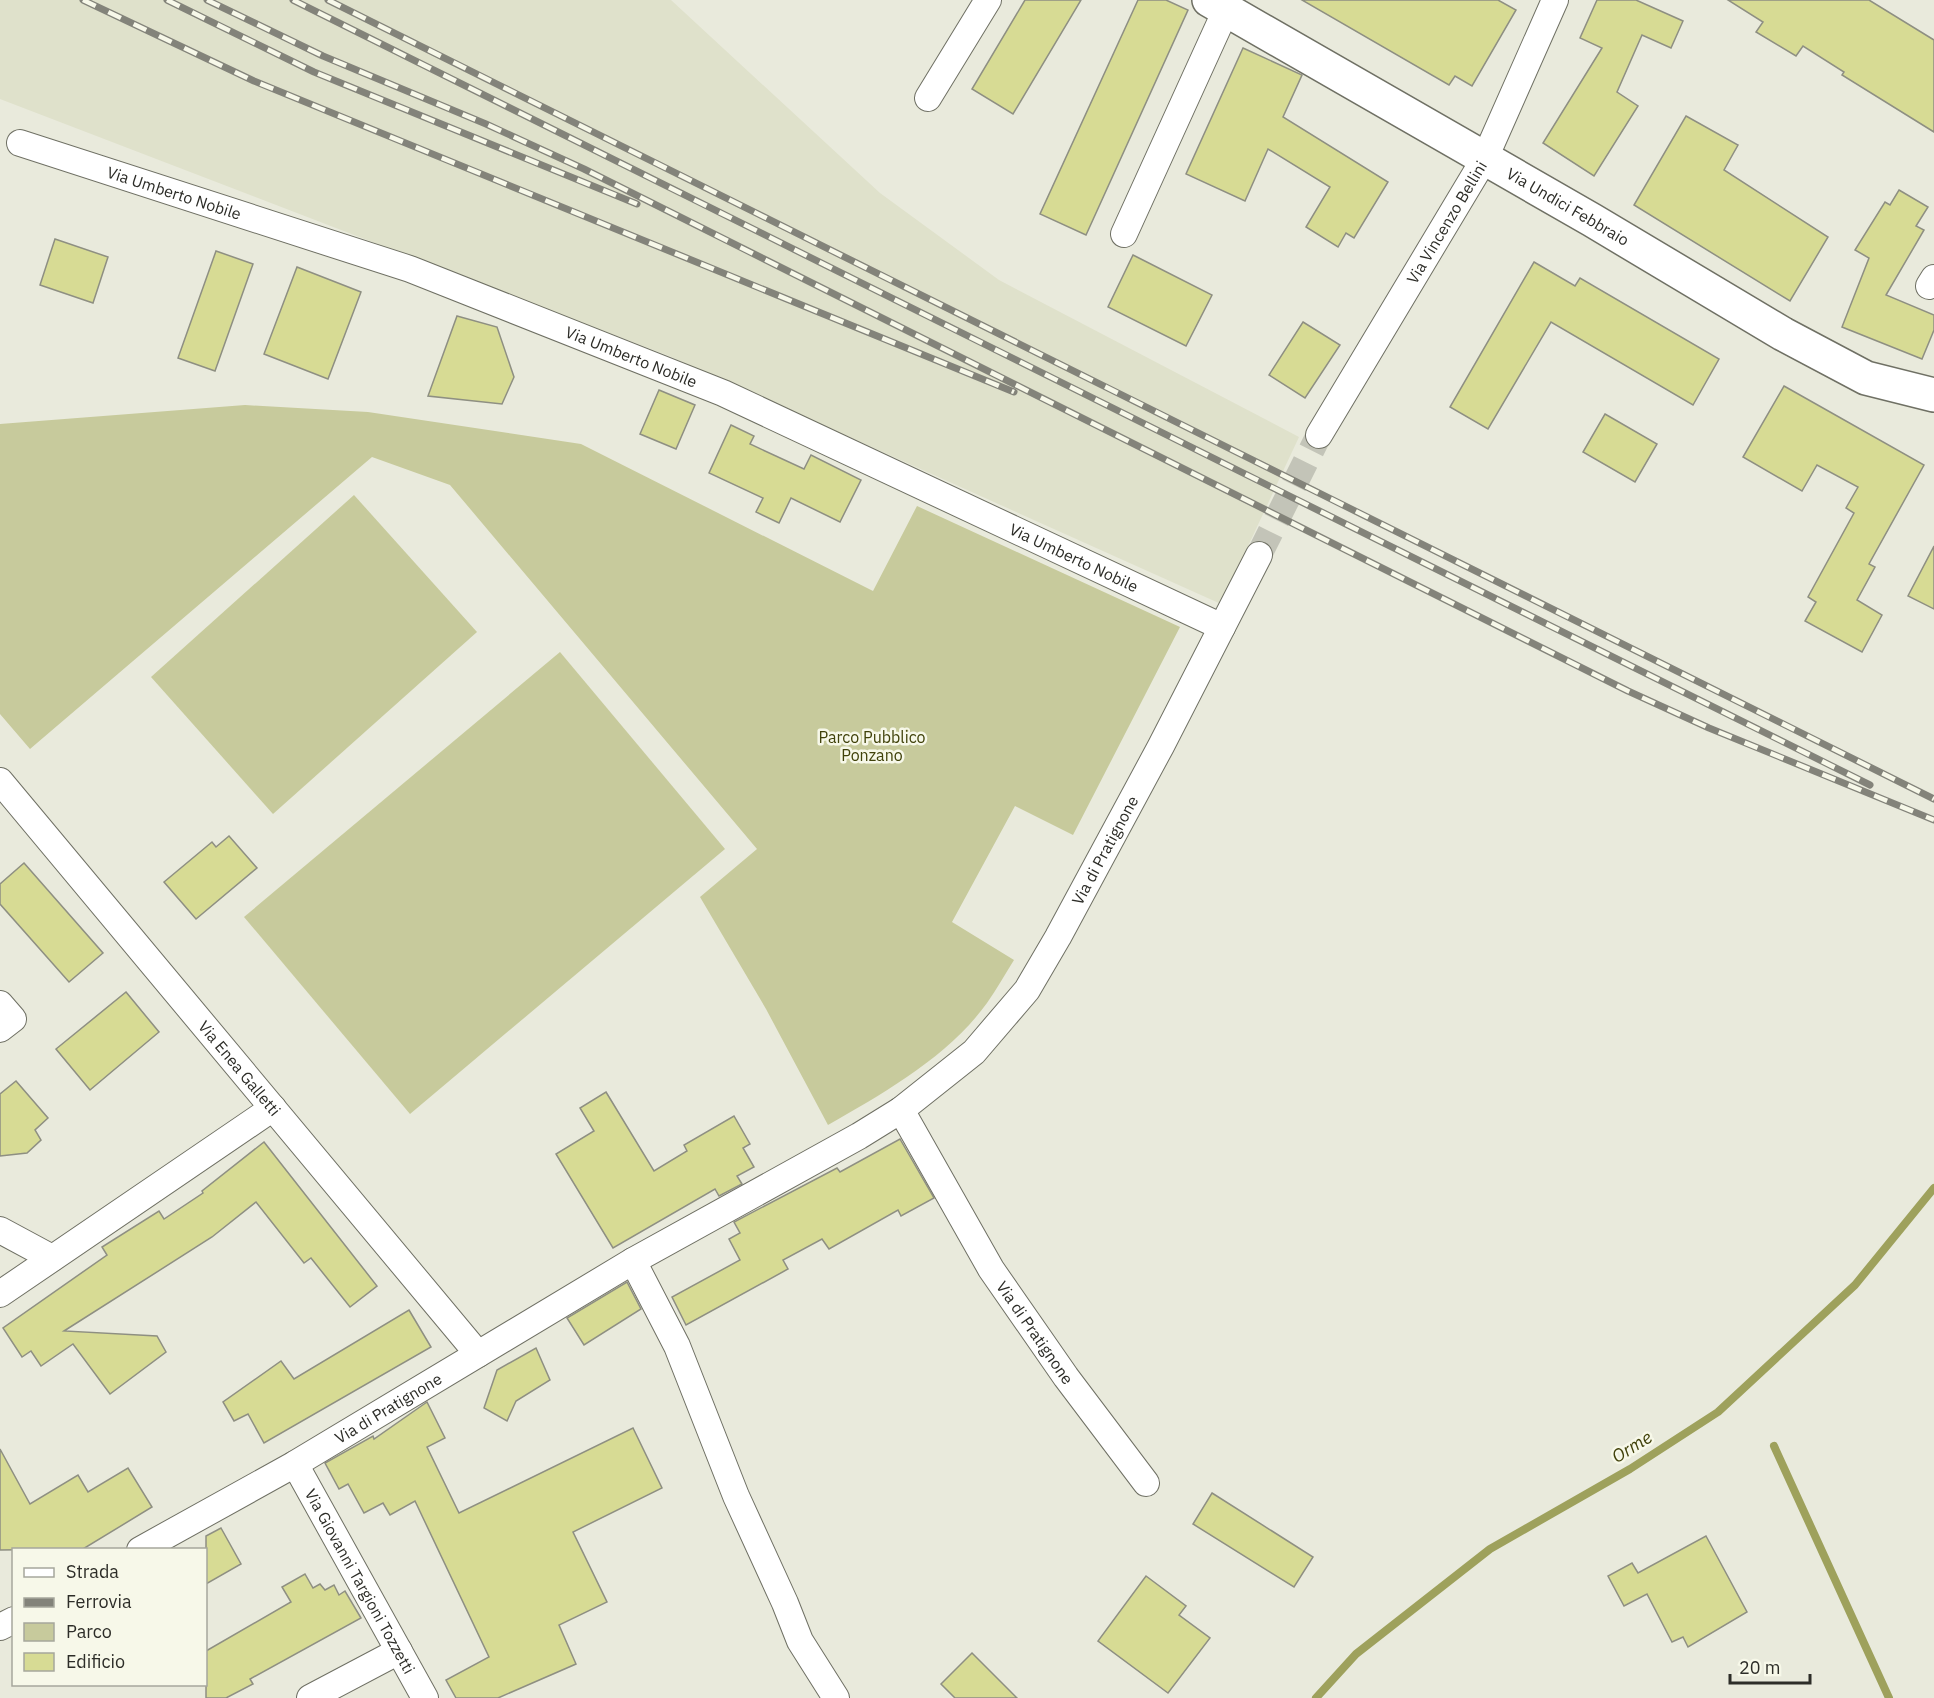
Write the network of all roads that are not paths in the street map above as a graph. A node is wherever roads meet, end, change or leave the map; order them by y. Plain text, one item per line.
1 (988, 0) edge
2 (1555, 0) edge
3 (1218, 5) edge
4 (928, 98) dead end
5 (20, 142) dead end
6 (1485, 158) junction
7 (1124, 234) dead end
8 (1934, 395) edge
9 (1319, 435) tunnel mouth
10 (1259, 555) tunnel mouth
11 (1222, 627) junction
12 (0, 781) edge
13 (0, 1004) edge
14 (0, 1029) edge
15 (273, 1108) junction
16 (901, 1110) junction
17 (0, 1230) edge
18 (52, 1258) junction
19 (633, 1261) junction
20 (0, 1294) edge
21 (478, 1354) junction
22 (295, 1464) junction
23 (1146, 1483) dead end
24 (144, 1548) edge
25 (399, 1651) junction
26 (309, 1698) edge
27 (425, 1698) edge
28 (836, 1698) edge

1 - 4 street
2 - 6 street, Via Vincenzo Bellini
3 - 6 main road, Via Undici Febbraio
3 - 7 street
5 - 11 street, Via Umberto Nobile
6 - 8 main road, Via Undici Febbraio
6 - 9 street, Via Vincenzo Bellini
10 - 11 street, Via di Pratignone
11 - 16 street, Via di Pratignone
12 - 15 street, Via Enea Galletti
13 - 14 street
15 - 18 street
15 - 21 street, Via Enea Galletti
16 - 19 street, Via di Pratignone
16 - 23 street, Via di Pratignone
17 - 18 street
18 - 20 street
19 - 21 street, Via di Pratignone
19 - 28 street
21 - 22 street, Via di Pratignone
22 - 24 street, Via di Pratignone
22 - 25 street, Via Giovanni Targioni Tozzetti
25 - 26 street
25 - 27 street, Via Giovanni Targioni Tozzetti

